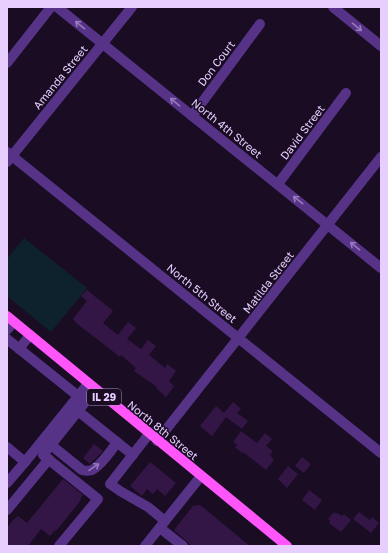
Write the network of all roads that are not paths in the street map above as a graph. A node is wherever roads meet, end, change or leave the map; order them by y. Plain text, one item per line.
1 (51, 7) edge
2 (57, 7) edge
3 (132, 7) edge
4 (333, 7) edge
5 (260, 24) dead end
6 (103, 44) junction
7 (381, 46) edge
8 (7, 63) edge
9 (346, 93) dead end
10 (192, 116) junction
11 (9, 156) edge
12 (381, 157) edge
13 (278, 184) junction
14 (328, 225) junction
15 (381, 268) edge
16 (10, 319) edge
17 (7, 330) edge
18 (30, 335) junction
19 (239, 338) junction
20 (7, 339) edge
21 (21, 350) junction
22 (91, 387) junction
23 (78, 396) junction
24 (78, 411) junction
25 (149, 434) junction
26 (157, 440) junction
27 (117, 442) junction
28 (51, 445) junction
29 (7, 447) edge
30 (381, 453) edge
31 (133, 455) junction
32 (49, 459) junction
33 (25, 462) junction
34 (201, 476) junction
35 (7, 483) edge
36 (7, 510) edge
37 (163, 524) junction
38 (60, 546) edge
39 (145, 546) edge
40 (183, 546) edge
41 (286, 546) edge

1 - 8 street
6 -> 2 street, North 4th Street
3 - 6 street, Amanda Street
4 -> 7 street
5 - 10 street, Don Court
10 -> 6 street, North 4th Street
6 - 11 street, Amanda Street
9 - 13 street, David Street
10 - 13 street, North 4th Street
11 - 19 street, North 5th Street
12 - 14 street, Matilda Street
14 -> 13 street, North 4th Street
15 -> 14 street, North 4th Street
14 - 19 street, Matilda Street
16 - 17 street
16 - 18 main road, North 8th Street / IL 29
18 - 21 street
18 - 22 main road, North 8th Street / IL 29
19 - 26 street, Matilda Street
19 - 30 street, North 5th Street
20 - 21 street
21 - 23 street
22 - 23 street
22 - 24 street
22 - 25 main road, North 8th Street / IL 29
23 - 33 street
24 - 27 street
24 - 28 street
25 - 26 main road, North 8th Street / IL 29
25 - 31 street
26 - 34 main road, North 8th Street / IL 29
28 -> 27 street
27 - 31 street
28 - 32 street
29 - 33 street
31 - 37 street
32 - 36 street
32 - 38 street
33 - 35 street
34 - 37 street
34 - 41 main road, North 8th Street / IL 29
37 - 39 street
37 - 40 street

